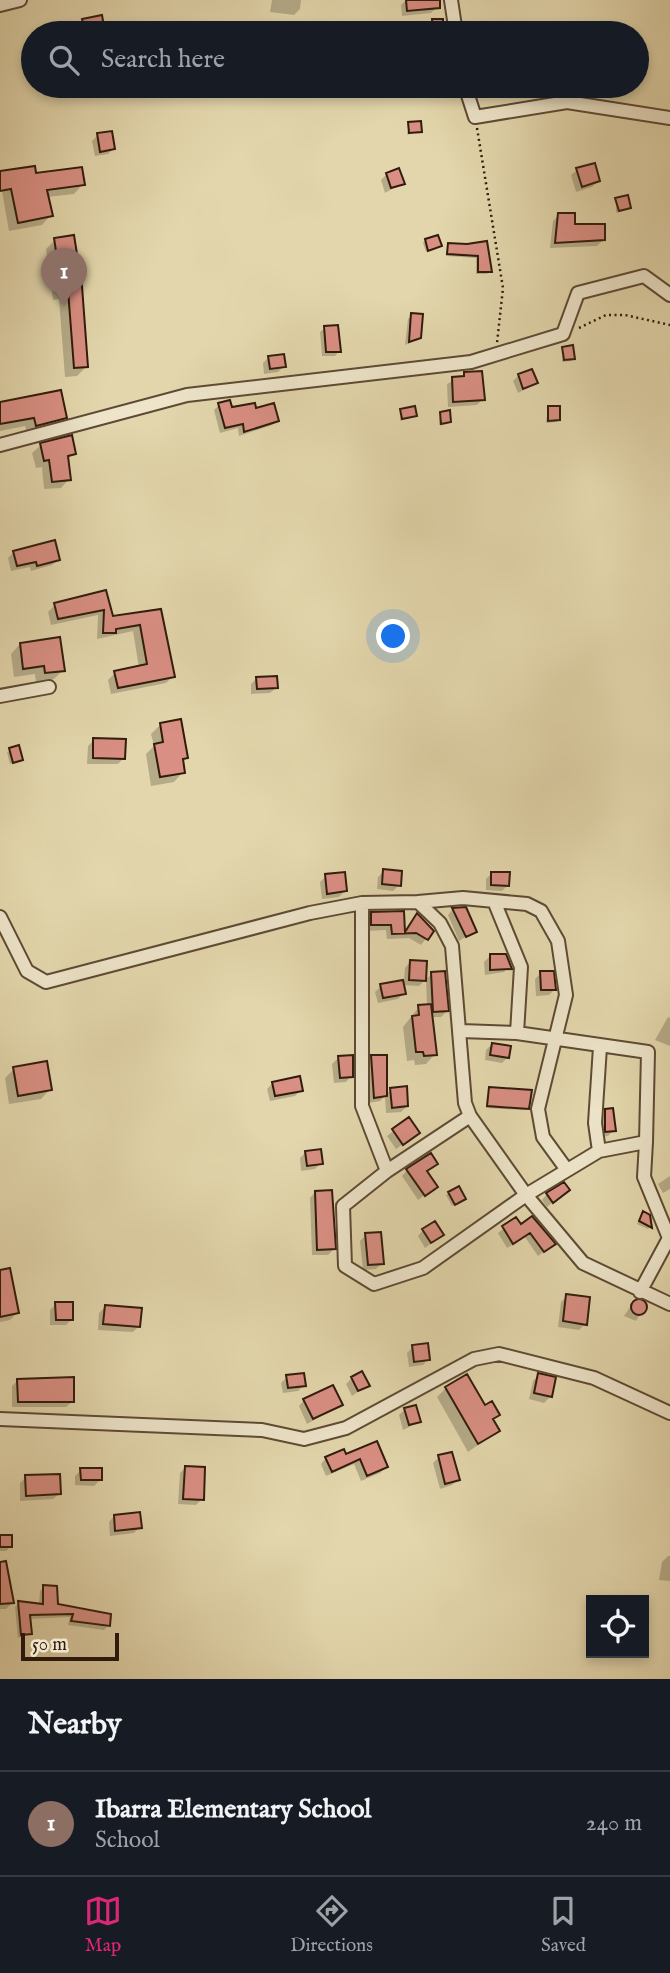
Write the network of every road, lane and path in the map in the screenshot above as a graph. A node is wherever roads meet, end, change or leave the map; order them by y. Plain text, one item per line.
1 (20, 0) edge
2 (451, 0) edge
3 (0, 5) edge
4 (454, 21) edge
5 (469, 98) edge
6 (475, 117) junction
7 (670, 118) edge
8 (670, 295) edge
9 (670, 325) edge
10 (563, 334) junction
11 (495, 355) junction
12 (0, 445) edge
13 (49, 687) dead end
14 (0, 696) edge
15 (494, 901) junction
16 (418, 902) junction
17 (362, 903) junction
18 (0, 917) edge
19 (461, 1031) junction
20 (517, 1033) junction
21 (558, 1040) junction
22 (600, 1047) junction
23 (470, 1116) junction
24 (646, 1142) junction
25 (599, 1151) junction
26 (567, 1170) junction
27 (387, 1171) junction
28 (526, 1195) junction
29 (640, 1292) junction
30 (670, 1304) edge
31 (670, 1413) edge
32 (0, 1419) edge

1 - 3 street
2 - 4 street
5 - 6 street
6 - 7 street
6 - 11 path
8 - 10 street
9 - 10 path
10 - 11 street
11 - 12 street
13 - 14 street
15 - 16 street
15 - 20 street
15 - 21 street
16 - 17 street
16 - 19 street
17 - 18 street
17 - 27 street
19 - 20 street
19 - 23 street
20 - 21 street
21 - 22 street
21 - 26 street
22 - 24 street
22 - 25 street
23 - 27 street
23 - 28 street
24 - 25 street
24 - 29 street
25 - 26 street
26 - 28 street
27 - 28 street
28 - 29 street
29 - 30 street
31 - 32 street

